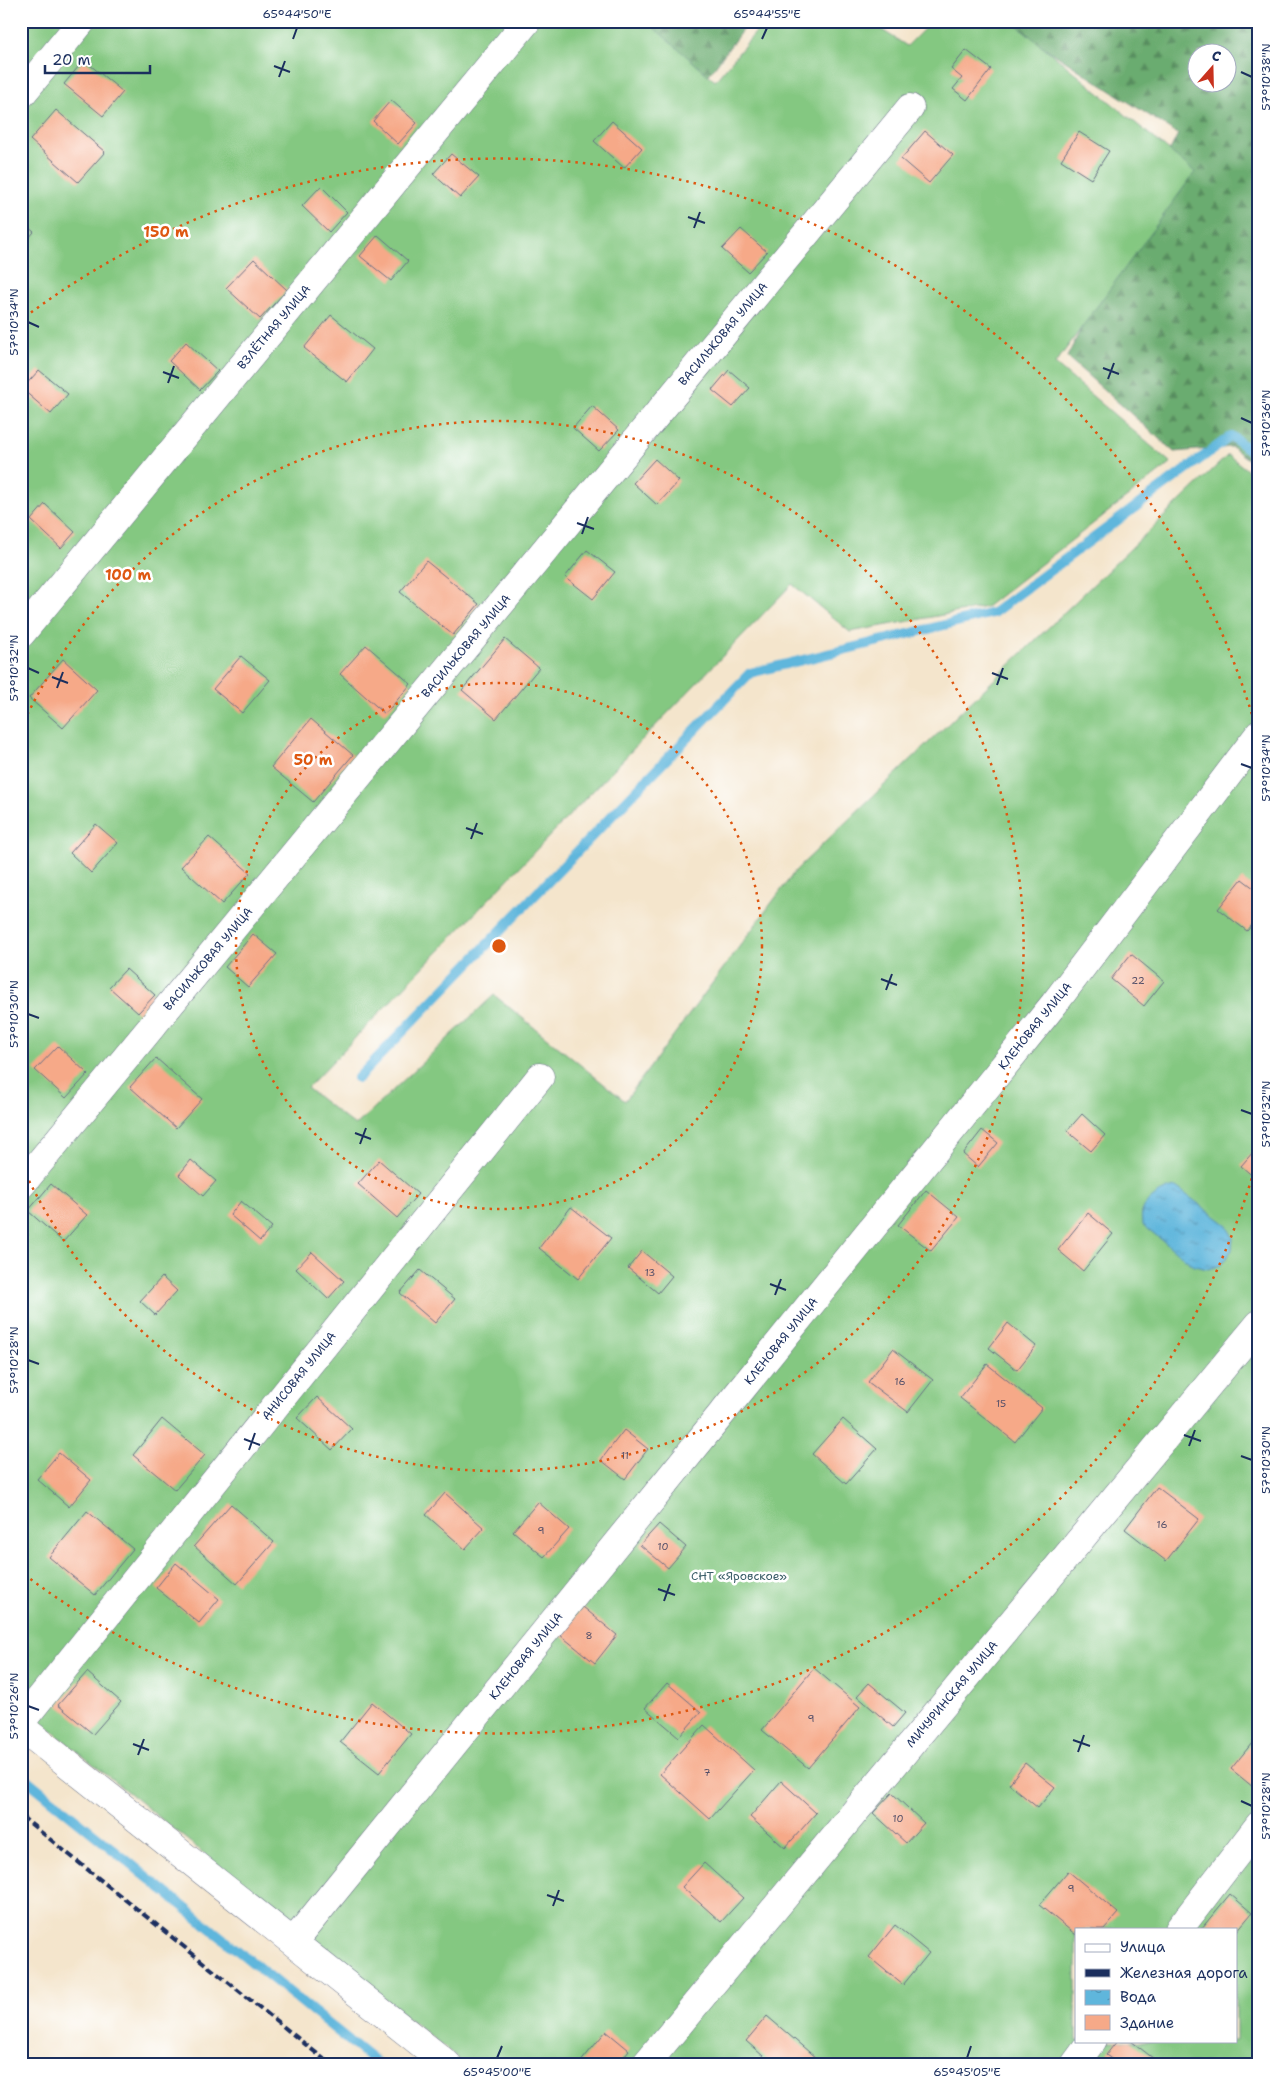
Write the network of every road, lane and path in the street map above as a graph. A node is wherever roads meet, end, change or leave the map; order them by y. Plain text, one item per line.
1 (82, 21) edge
2 (527, 21) edge
3 (21, 95) edge
4 (910, 108) dead end
5 (21, 634) edge
6 (1259, 734) edge
7 (540, 1077) dead end
8 (21, 1184) edge
9 (1259, 1324) edge
10 (21, 1722) edge
11 (21, 1727) edge
12 (1259, 1826) edge
13 (1180, 1928) edge
14 (294, 1942) junction
15 (1091, 2042) edge
16 (447, 2064) edge
17 (646, 2064) edge
18 (1075, 2064) edge

1 - 3 street
2 - 5 street, ВЗЛЁТНАЯ УЛИЦА
4 - 8 street, ВАСИЛЬКОВАЯ УЛИЦА
6 - 14 street, КЛЕНОВАЯ УЛИЦА
7 - 10 street, АНИСОВАЯ УЛИЦА
9 - 17 street, МИЧУРИНСКАЯ УЛИЦА
11 - 14 street
12 - 13 street
14 - 16 street
15 - 18 street

